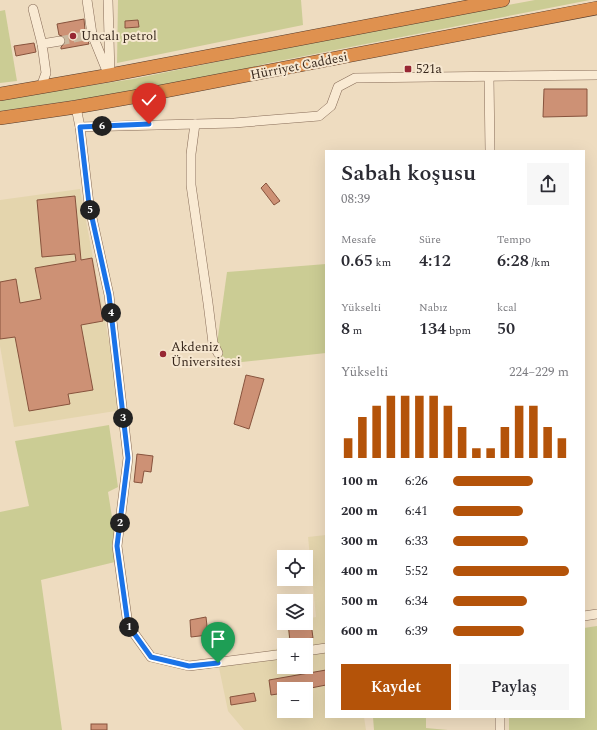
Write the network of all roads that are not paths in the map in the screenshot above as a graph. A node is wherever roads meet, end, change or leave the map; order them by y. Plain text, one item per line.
1 (87, 0) edge
2 (108, 0) edge
3 (503, 0) edge
4 (459, 4) edge
5 (597, 8) edge
6 (33, 9) dead end
7 (60, 41) tunnel mouth
8 (42, 44) junction
9 (110, 75) junction
10 (597, 75) edge
11 (489, 76) junction
12 (41, 87) junction
13 (0, 94) edge
14 (76, 107) junction
15 (0, 118) edge
16 (195, 124) junction
17 (80, 127) junction
18 (490, 150) edge
19 (218, 352) dead end
20 (597, 614) edge
21 (585, 616) edge
22 (325, 648) edge
23 (313, 650) edge
24 (277, 655) edge
25 (500, 718) edge
26 (500, 730) edge

1 - 9 street
2 - 9 street
3 - 4 highway, Hürriyet Caddesi
4 - 9 highway, Hürriyet Caddesi
5 - 14 highway, Hürriyet Caddesi
6 - 8 street
7 - 8 street
8 - 12 street
9 - 12 highway, Hürriyet Caddesi
10 - 11 street
11 - 16 street
11 - 18 street
12 - 13 highway, Hürriyet Caddesi
14 - 15 highway, Hürriyet Caddesi
14 - 17 street
16 - 17 street
16 - 19 street
17 - 24 street
20 - 21 street
22 - 23 street
25 - 26 street

